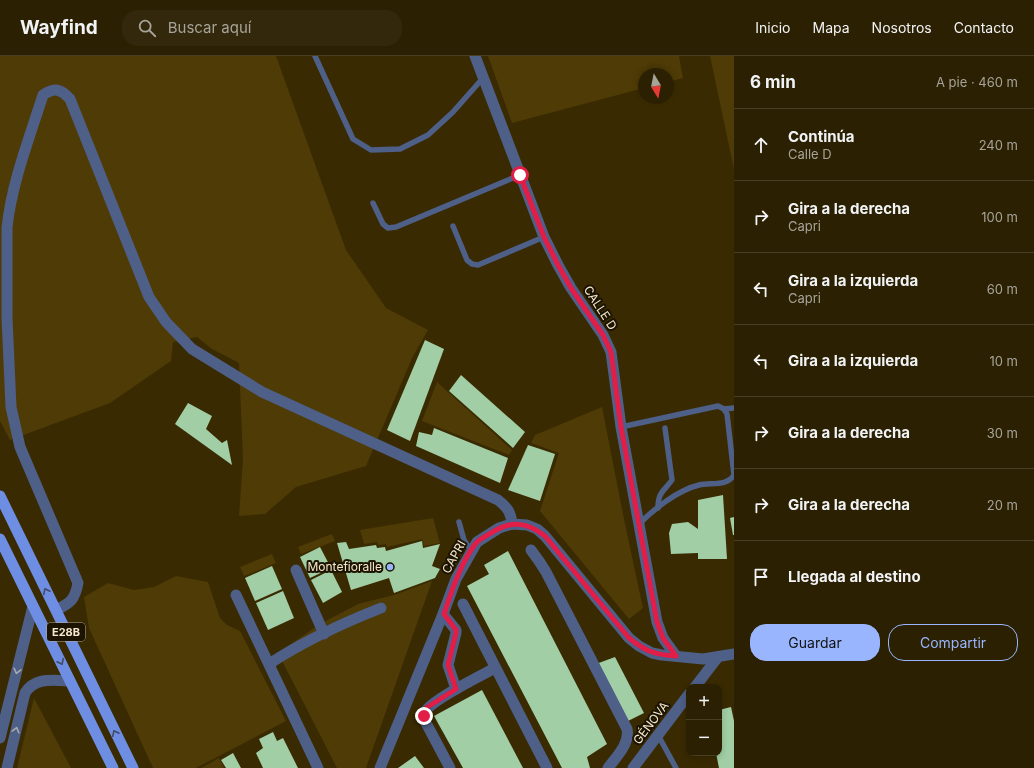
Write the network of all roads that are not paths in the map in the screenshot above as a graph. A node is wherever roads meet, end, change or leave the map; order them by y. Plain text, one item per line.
1 (315, 56) edge
2 (475, 56) edge
3 (483, 78) junction
4 (520, 175) junction
5 (373, 203) dead end
6 (453, 226) dead end
7 (544, 237) junction
8 (734, 408) edge
9 (724, 409) junction
10 (621, 427) junction
11 (665, 428) dead end
12 (0, 496) edge
13 (658, 508) junction
14 (459, 522) dead end
15 (512, 524) junction
16 (639, 525) junction
17 (0, 540) edge
18 (471, 550) junction
19 (531, 550) dead end
20 (296, 570) dead end
21 (236, 595) dead end
22 (463, 604) dead end
23 (33, 606) junction
24 (381, 608) dead end
25 (56, 610) junction
26 (444, 614) junction
27 (324, 634) junction
28 (734, 654) edge
29 (676, 656) junction
30 (718, 657) junction
31 (269, 664) junction
32 (496, 668) junction
33 (70, 681) junction
34 (697, 684) edge
35 (456, 689) junction
36 (686, 698) edge
37 (657, 735) junction
38 (0, 738) edge
39 (7, 768) edge
40 (113, 768) edge
41 (133, 768) edge
42 (318, 768) edge
43 (380, 768) edge
44 (450, 768) edge
45 (547, 768) edge
46 (608, 768) edge
47 (633, 768) edge
48 (676, 768) edge

1 - 3 lane
2 - 3 street, CALLE D
3 - 4 street, CALLE D
4 - 5 lane
4 - 7 street, CALLE D
6 - 7 lane
7 - 10 street, CALLE D
8 - 9 lane
9 - 10 lane
9 - 13 lane
10 - 16 street, CALLE D
11 - 13 lane
25 -> 12 main road, E28B
13 - 16 lane
14 - 18 lane
15 - 18 street, CAPRI
15 - 25 street
15 - 29 street
16 - 29 street, CALLE D
17 - 23 main road, E28B
18 - 26 street, CAPRI
19 - 46 street
20 - 27 street
21 - 31 street
22 - 32 street
23 -> 33 main road, E28B
23 -> 38 street
24 - 27 street
41 -> 25 main road, E28B
26 - 35 street
26 - 43 street, CAPRI
27 - 31 street
28 - 30 street
29 - 30 street
30 - 34 street
31 - 42 street
32 - 35 street
32 - 45 street
39 -> 33 street
33 - 40 main road, E28B
35 - 44 street
36 - 37 street, GÉNOVA
37 - 47 street, GÉNOVA
37 - 48 lane

